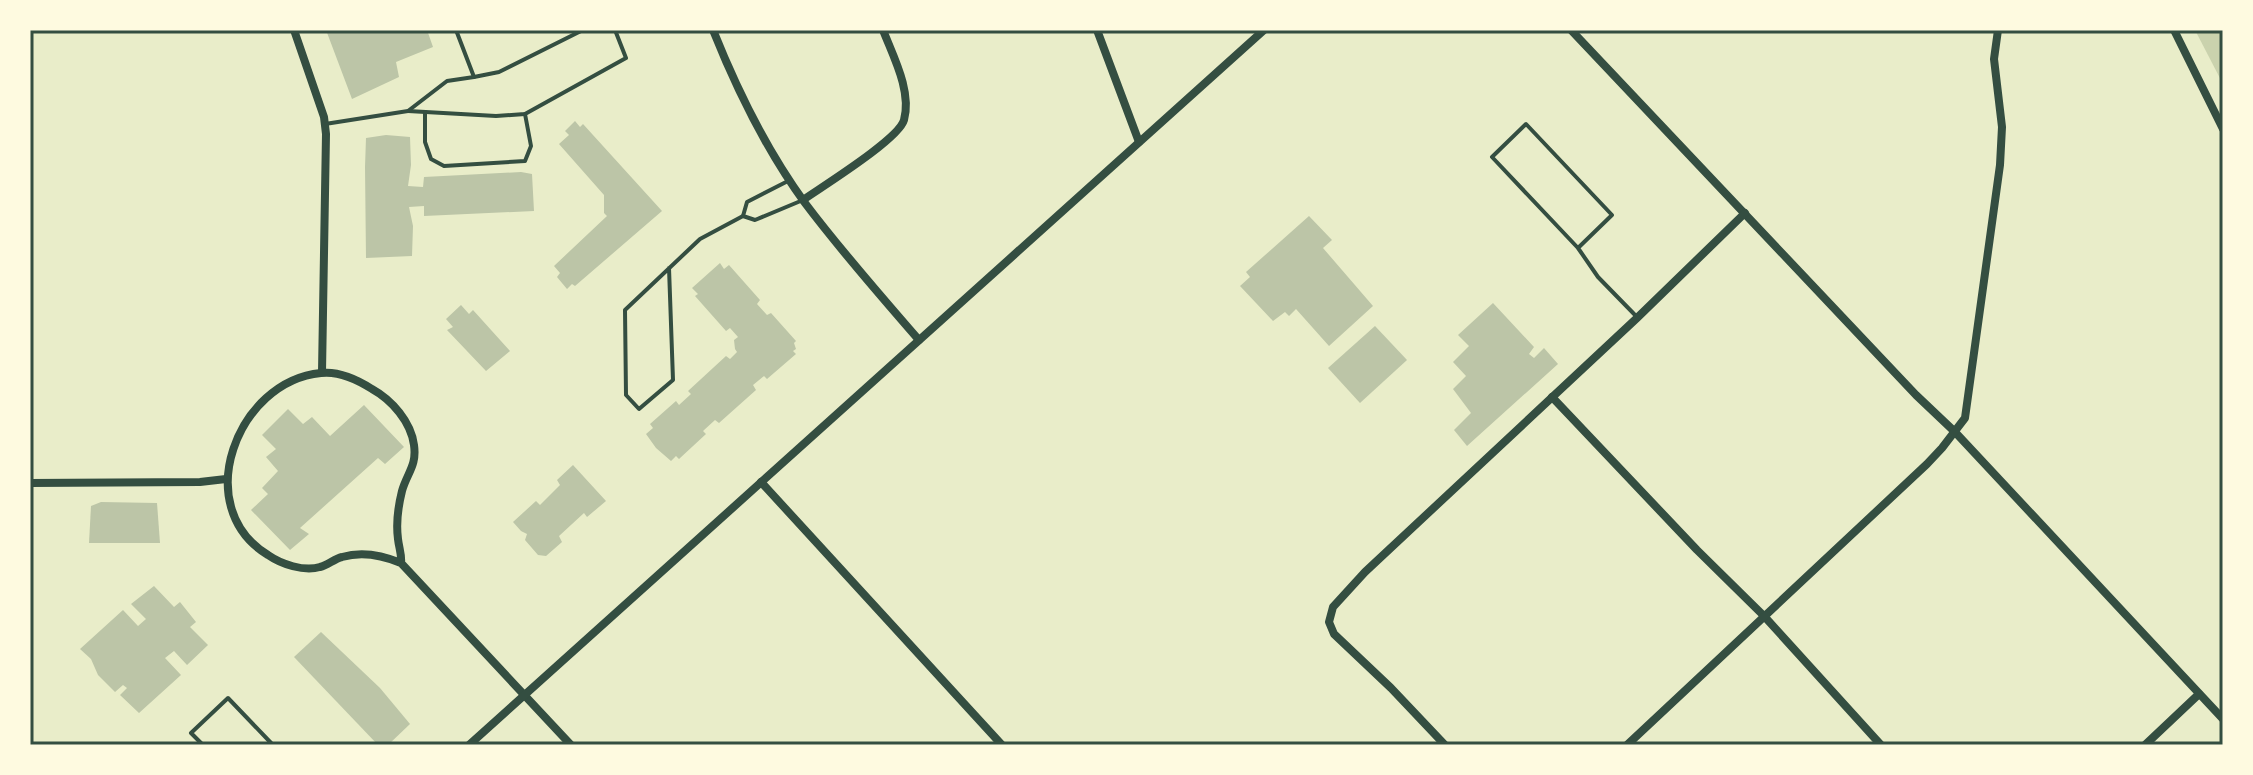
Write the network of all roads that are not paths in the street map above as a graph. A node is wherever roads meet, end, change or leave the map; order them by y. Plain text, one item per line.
1 (294, 30) edge
2 (456, 30) edge
3 (583, 30) edge
4 (615, 30) edge
5 (713, 30) edge
6 (883, 30) edge
7 (1097, 30) edge
8 (1264, 30) edge
9 (1571, 30) edge
10 (1998, 30) edge
11 (2174, 30) edge
12 (474, 77) junction
13 (408, 111) junction
14 (425, 112) junction
15 (525, 114) junction
16 (325, 124) junction
17 (2223, 129) edge
18 (1139, 142) junction
19 (790, 180) junction
20 (803, 200) junction
21 (1745, 213) junction
22 (743, 216) junction
23 (1578, 248) junction
24 (669, 268) junction
25 (1637, 318) junction
26 (919, 340) junction
27 (322, 372) junction
28 (1552, 397) junction
29 (1955, 432) junction
30 (226, 479) junction
31 (761, 482) junction
32 (30, 483) edge
33 (401, 563) junction
34 (1764, 616) junction
35 (2199, 694) junction
36 (525, 695) junction
37 (2223, 719) edge
38 (203, 745) edge
39 (273, 745) edge
40 (469, 745) edge
41 (571, 745) edge
42 (1002, 745) edge
43 (1445, 745) edge
44 (1627, 745) edge
45 (1881, 745) edge
46 (2145, 745) edge

1 - 16 street
2 - 12 lane
3 - 12 lane
4 - 15 lane
5 - 19 street
6 - 20 street
7 - 18 street
8 - 18 street
9 - 21 street
10 - 29 street
11 - 17 street
12 - 13 lane
13 - 14 lane
13 - 16 lane
14 - 15 lane
14 - 15 lane
16 - 27 street
18 - 26 street
19 - 20 street
19 - 22 lane
20 - 22 lane
20 - 26 street
21 - 25 street
21 - 29 street
22 - 24 lane
23 - 23 lane
23 - 25 lane
24 - 24 lane
25 - 28 street
26 - 31 street
27 - 30 street
27 - 33 street
28 - 34 street
28 - 43 street
29 - 34 street
29 - 35 street
30 - 32 street
30 - 33 street
31 - 36 street
31 - 42 street
33 - 36 street
34 - 44 street
34 - 45 street
35 - 37 street
35 - 46 street
36 - 40 street
36 - 41 street
38 - 39 lane

